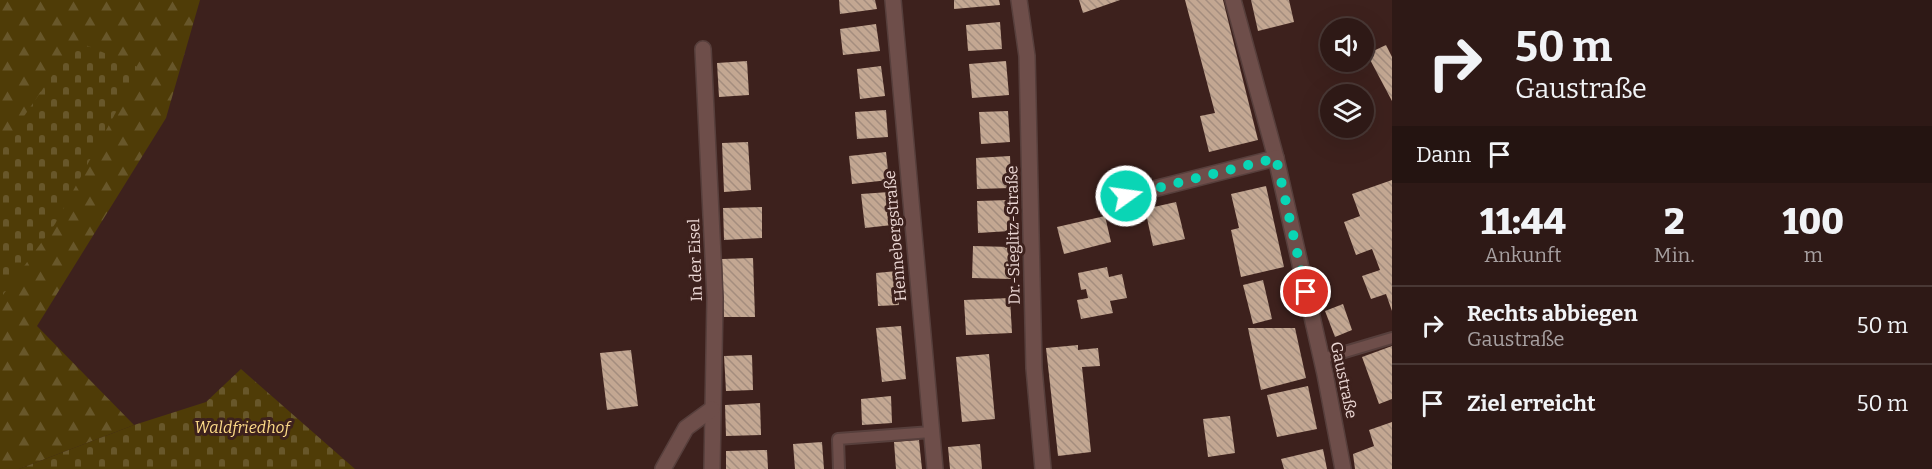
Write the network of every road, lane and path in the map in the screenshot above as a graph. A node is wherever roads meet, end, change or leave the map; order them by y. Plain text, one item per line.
1 (893, 0) edge
2 (1019, 0) edge
3 (1233, 0) edge
4 (703, 49) dead end
5 (1276, 158) junction
6 (1126, 196) dead end
7 (1392, 338) edge
8 (1321, 359) junction
9 (712, 409) junction
10 (931, 432) junction
11 (663, 469) edge
12 (712, 469) edge
13 (839, 469) edge
14 (935, 469) edge
15 (1043, 469) edge
16 (1343, 469) edge

1 - 10 street, Hennebergstraße
2 - 15 street, Dr.-Sieglitz-Straße
3 - 5 street, Gaustraße
4 - 9 street, In der Eisel
5 - 6 street
5 - 8 street, Gaustraße
7 - 8 lane
8 - 16 street, Gaustraße
9 - 11 street
9 - 12 street, In der Eisel
10 - 13 lane
10 - 14 street, Hennebergstraße

